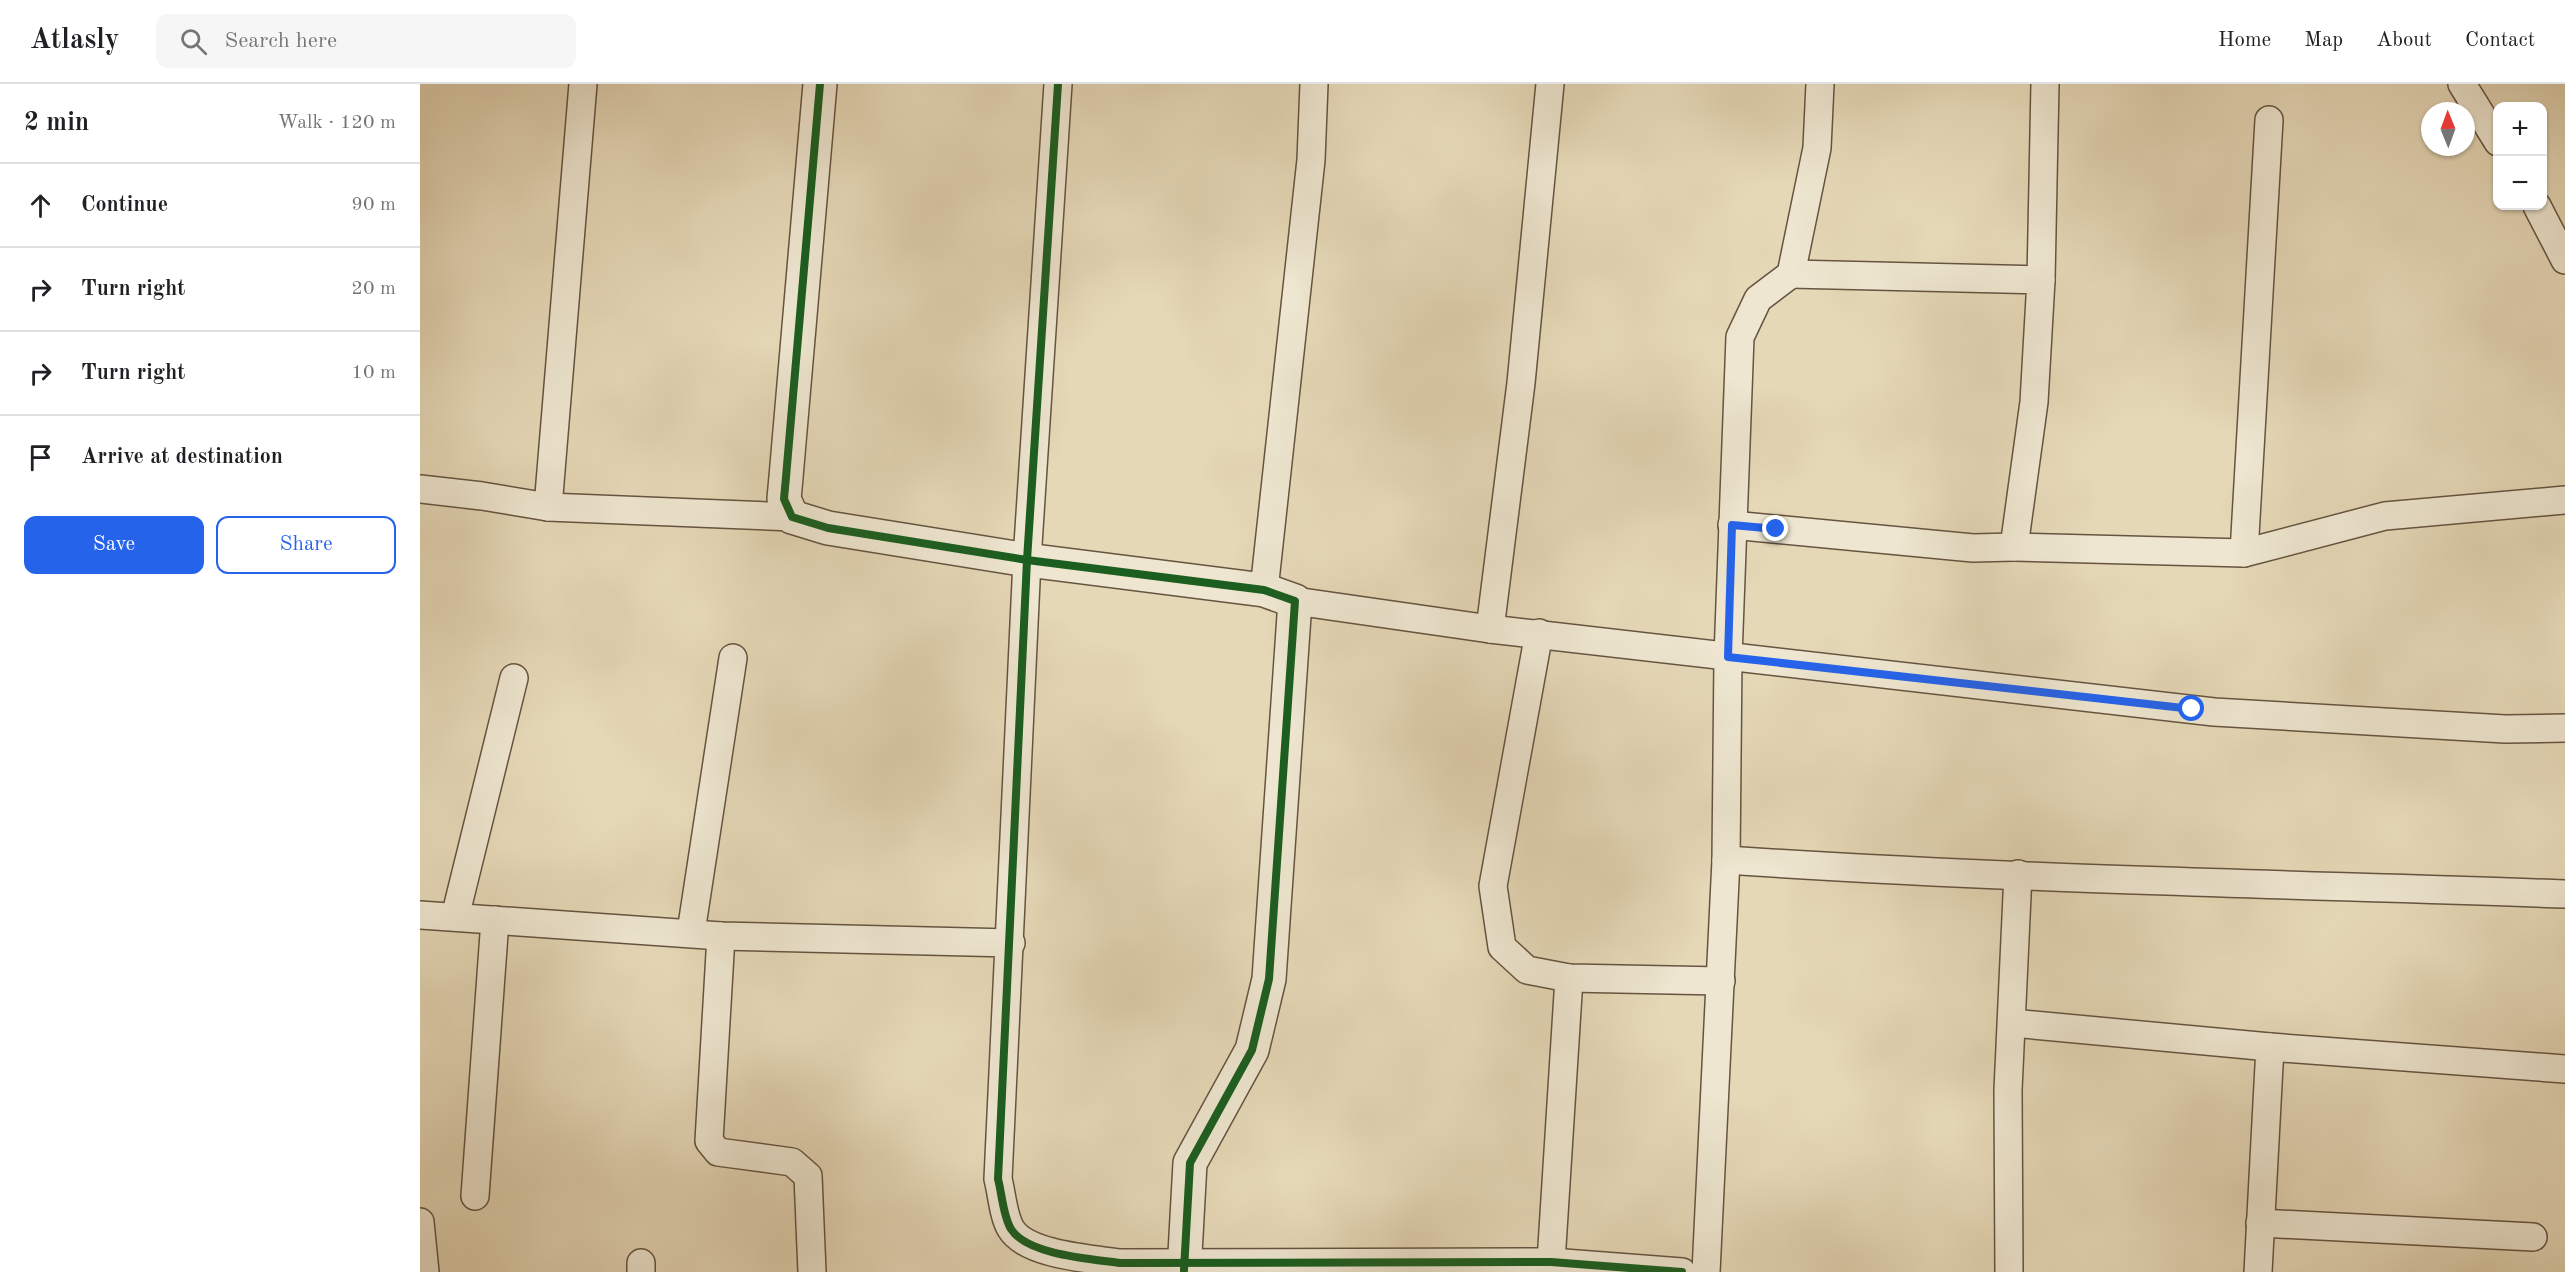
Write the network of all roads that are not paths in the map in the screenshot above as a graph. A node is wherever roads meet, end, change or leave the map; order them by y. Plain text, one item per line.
1 (583, 84) edge
2 (820, 84) edge
3 (1058, 84) edge
4 (1314, 84) edge
5 (1550, 84) edge
6 (1820, 84) edge
7 (2045, 84) edge
8 (2462, 84) edge
9 (2269, 120) dead end
10 (2493, 134) edge
11 (2539, 210) edge
12 (2565, 260) edge
13 (1791, 274) junction
14 (2041, 280) junction
15 (420, 489) edge
16 (2565, 500) edge
17 (548, 507) junction
18 (792, 517) junction
19 (1732, 525) junction
20 (2014, 547) junction
21 (2244, 553) junction
22 (1027, 560) junction
23 (1264, 591) junction
24 (1294, 601) junction
25 (1490, 629) junction
26 (1539, 633) junction
27 (1728, 657) junction
28 (733, 658) dead end
29 (514, 678) dead end
30 (2565, 728) edge
31 (1726, 860) junction
32 (2019, 874) junction
33 (2565, 894) edge
34 (420, 915) edge
35 (455, 917) junction
36 (495, 920) junction
37 (691, 932) junction
38 (722, 936) junction
39 (1011, 944) junction
40 (1569, 978) junction
41 (1721, 981) junction
42 (2012, 1023) junction
43 (2270, 1047) junction
44 (2565, 1069) edge
45 (475, 1196) dead end
46 (420, 1222) edge
47 (2260, 1223) junction
48 (2533, 1237) dead end
49 (1551, 1262) junction
50 (1184, 1267) edge
51 (425, 1272) edge
52 (812, 1272) edge
53 (1682, 1272) edge
54 (1706, 1272) edge
55 (2009, 1272) edge
56 (2258, 1272) edge

1 - 17 street
2 - 18 street
3 - 22 street
4 - 23 street
5 - 25 street
6 - 13 street
7 - 14 street
8 - 10 street
9 - 21 street
11 - 12 street
13 - 14 street
13 - 19 street
14 - 20 street
15 - 17 street
16 - 21 street
17 - 18 street
18 - 22 street
19 - 20 street
19 - 27 street
20 - 21 street
22 - 23 street
22 - 39 street
23 - 24 street
24 - 25 street
24 - 50 street
25 - 26 street
26 - 27 street
26 - 40 street
27 - 30 street
27 - 31 street
28 - 37 street
29 - 35 street
31 - 32 street
31 - 41 street
32 - 33 street
32 - 42 street
34 - 35 street
35 - 36 street
36 - 37 street
36 - 45 street
37 - 38 street
38 - 39 street
38 - 52 street
39 - 50 street
40 - 41 street
40 - 49 street
41 - 54 street
42 - 43 street
42 - 55 street
43 - 44 street
43 - 47 street
46 - 51 street
47 - 48 street
47 - 56 street
49 - 50 street
49 - 53 street

